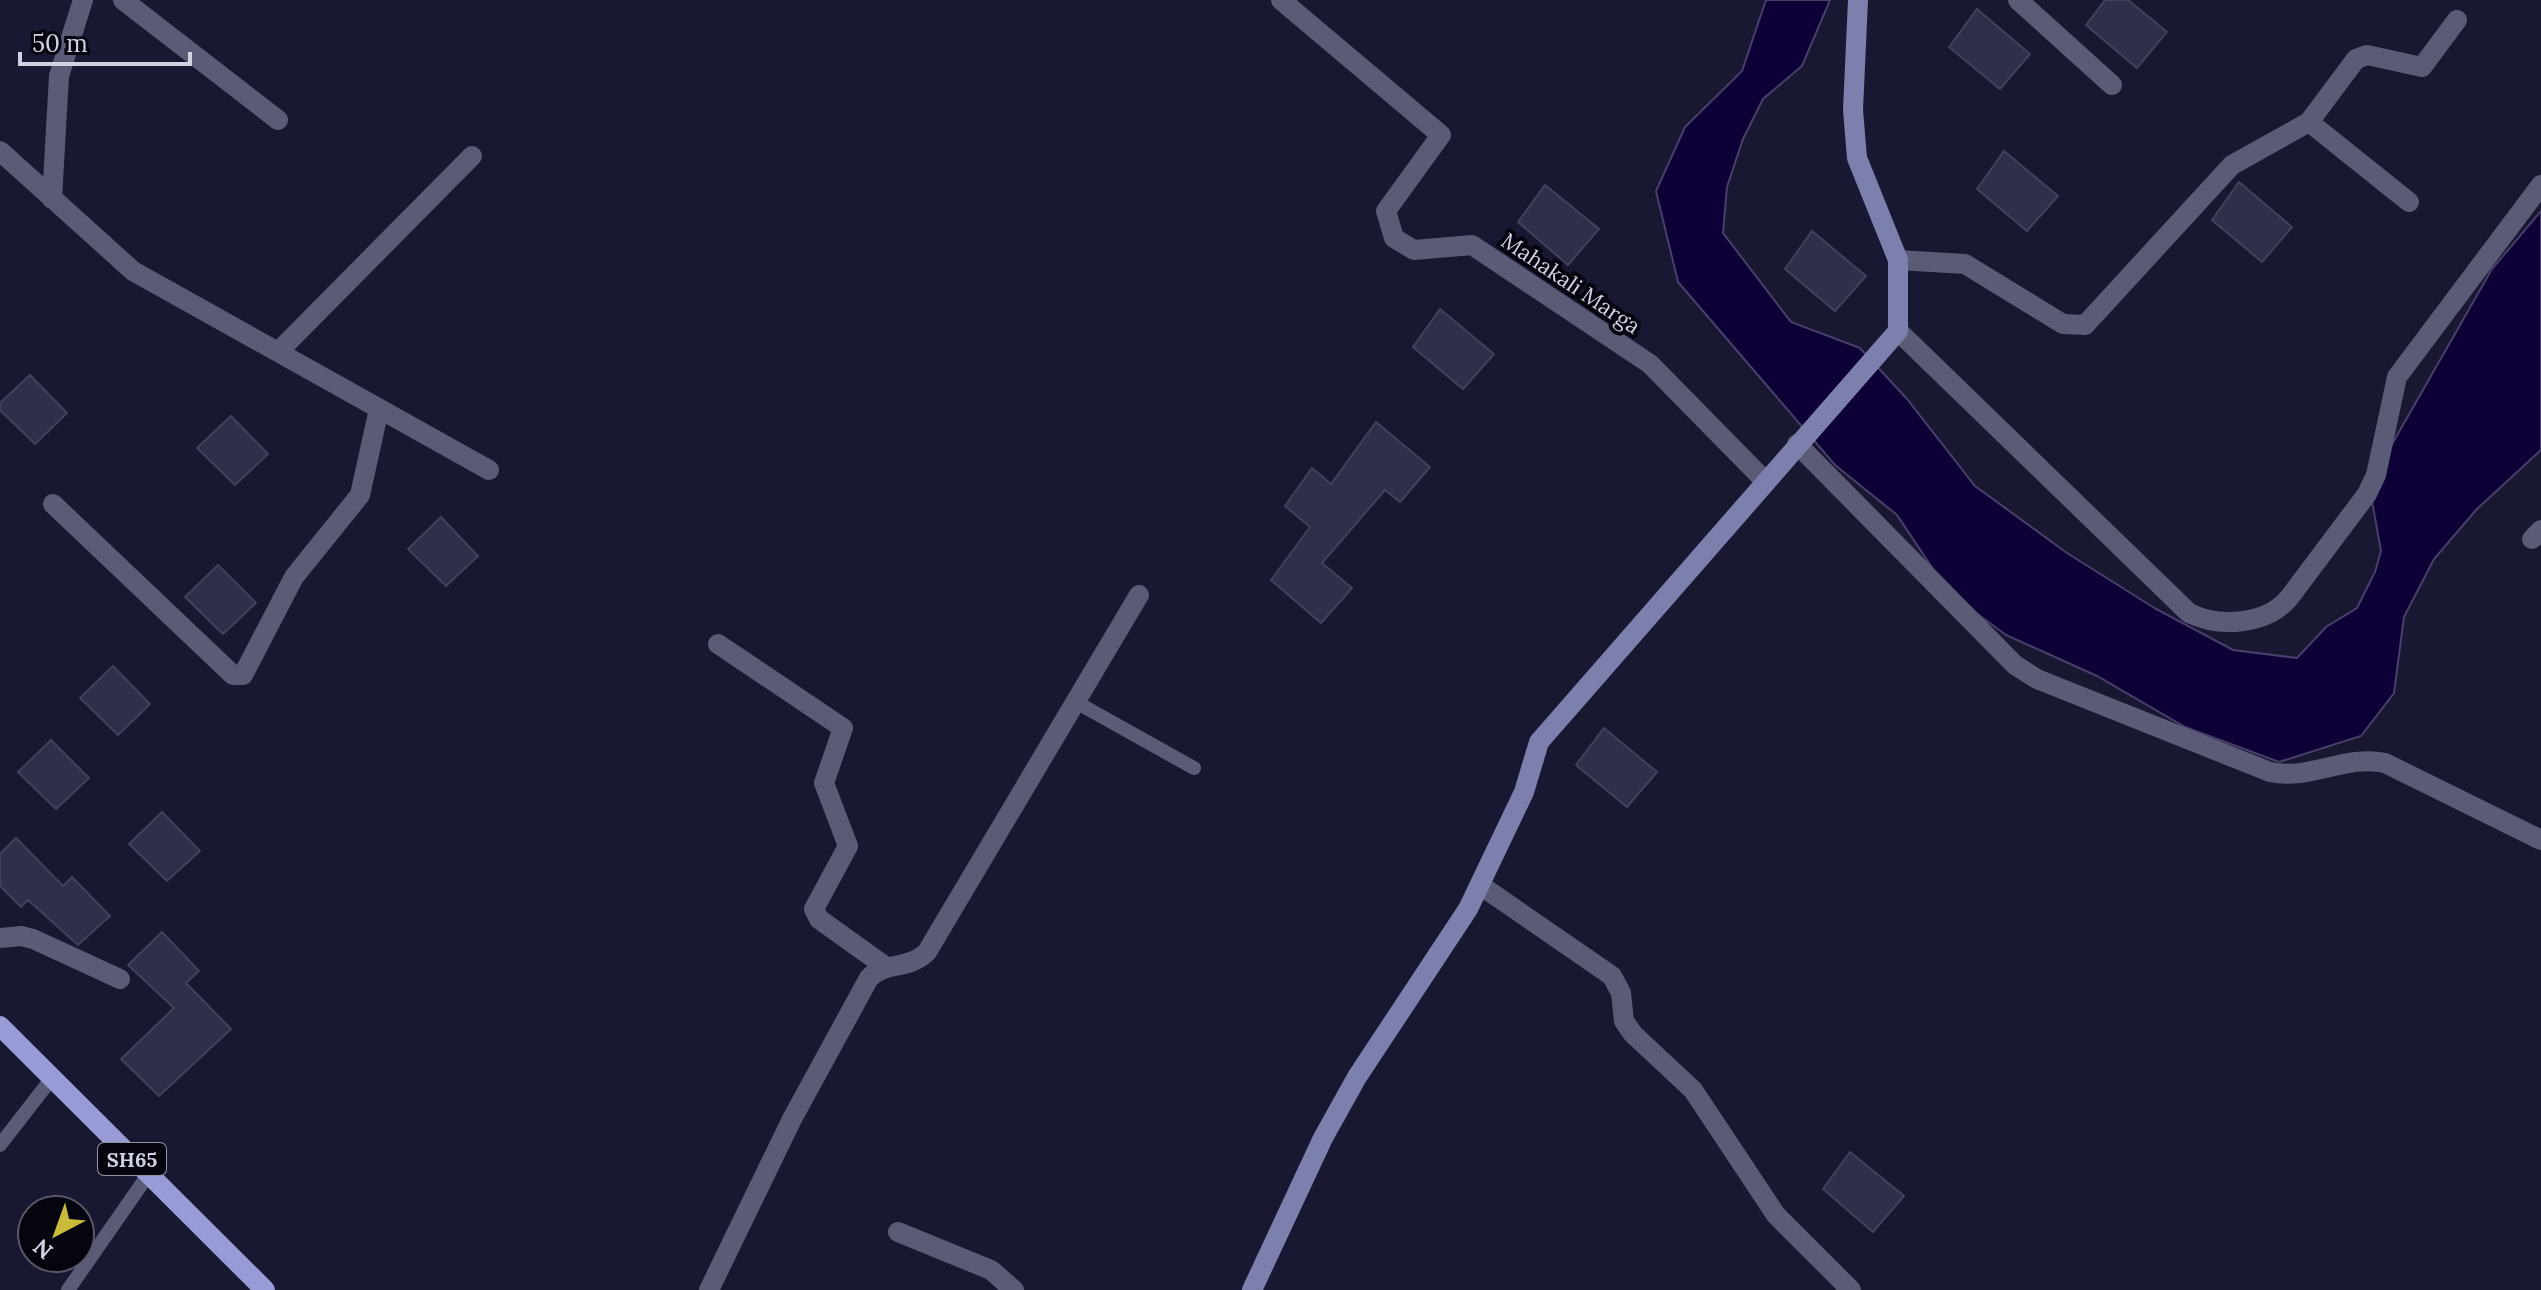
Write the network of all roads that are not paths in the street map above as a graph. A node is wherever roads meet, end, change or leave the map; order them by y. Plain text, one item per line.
1 (83, 0) edge
2 (123, 0) edge
3 (1281, 0) edge
4 (1858, 0) edge
5 (2018, 0) edge
6 (2457, 20) dead end
7 (2112, 85) dead end
8 (278, 120) dead end
9 (2309, 122) junction
10 (0, 151) edge
11 (472, 156) dead end
12 (2541, 185) edge
13 (52, 199) junction
14 (2409, 202) dead end
15 (1898, 260) junction
16 (1898, 331) junction
17 (278, 352) junction
18 (379, 409) junction
19 (1800, 440) junction
20 (489, 470) dead end
21 (1766, 482) junction
22 (53, 504) dead end
23 (1139, 595) dead end
24 (718, 644) dead end
25 (1074, 701) junction
26 (1194, 768) dead end
27 (2541, 840) edge
28 (1480, 885) junction
29 (0, 938) edge
30 (886, 967) junction
31 (120, 979) dead end
32 (0, 1026) edge
33 (52, 1078) junction
34 (0, 1145) edge
35 (148, 1175) junction
36 (898, 1232) dead end
37 (256, 1286) edge
38 (68, 1290) edge
39 (709, 1290) edge
40 (1014, 1290) edge
41 (1252, 1290) edge
42 (1851, 1290) edge

1 - 13 street
2 - 8 street
3 - 21 street, Mahakali Marga
4 - 15 main road
5 - 7 street
6 - 9 street
9 - 14 street
9 - 15 street
10 - 13 street
11 - 17 street
12 - 16 street
13 - 17 street
15 - 16 main road
16 - 19 main road
17 - 18 street
18 - 20 street
18 - 22 street
19 - 21 main road
19 - 27 street
21 - 28 main road
23 - 25 street
24 - 30 street
25 - 26 lane
25 - 30 street
28 - 41 main road
28 - 42 street
29 - 31 street
30 - 39 street
32 - 33 main road, SH65
33 - 34 lane
33 - 35 main road, SH65
35 - 37 main road, SH65
35 - 38 lane
36 - 40 street

